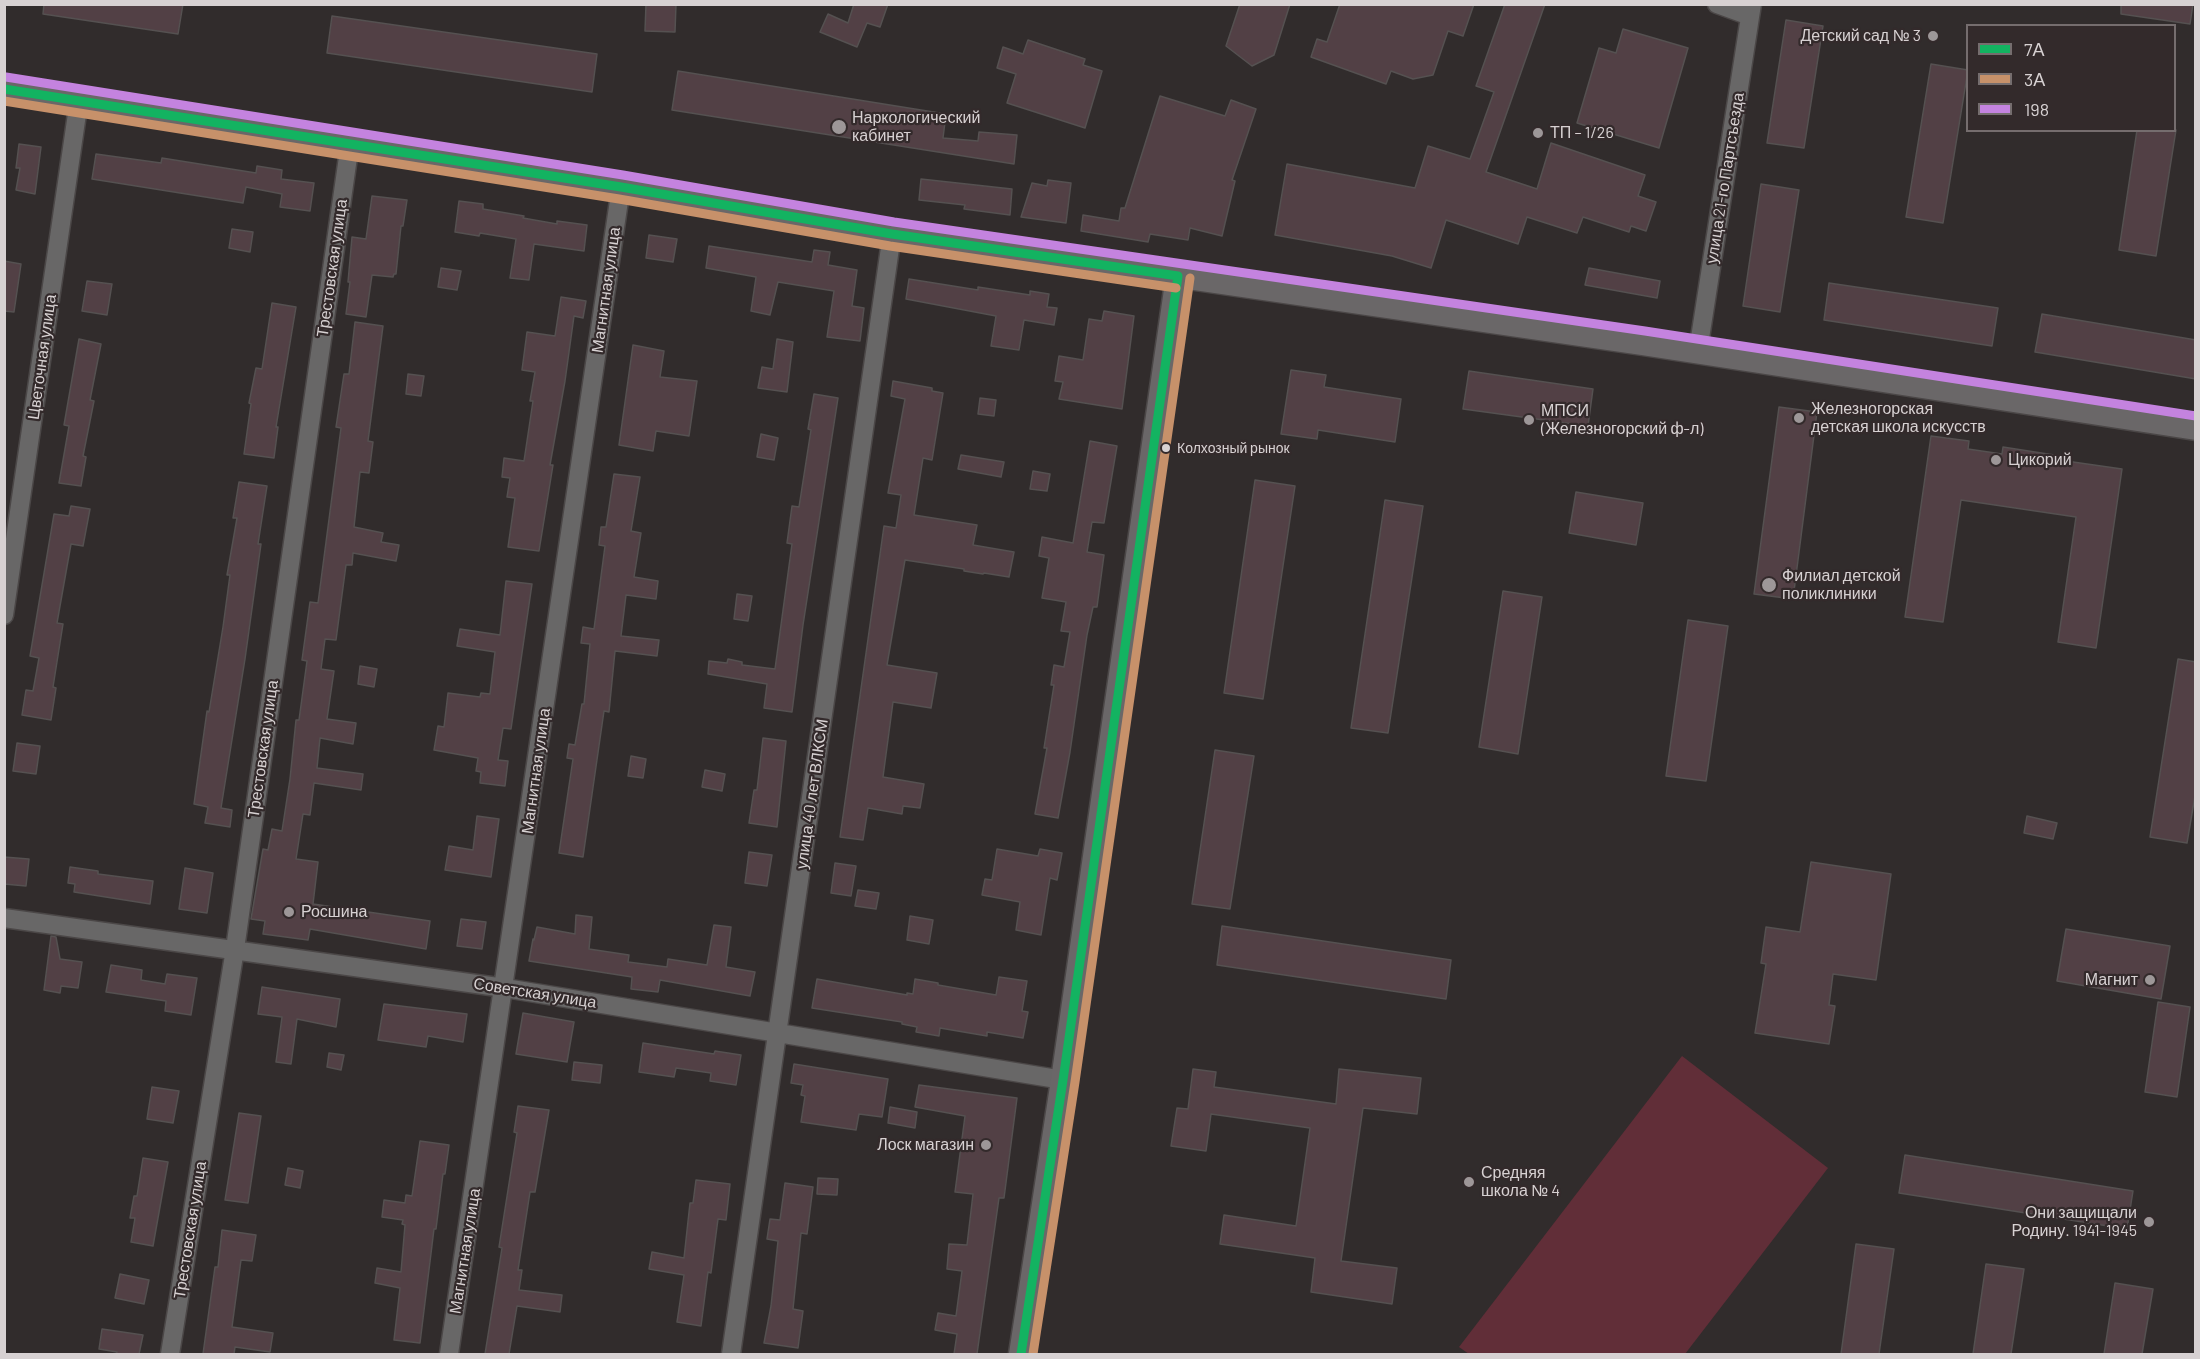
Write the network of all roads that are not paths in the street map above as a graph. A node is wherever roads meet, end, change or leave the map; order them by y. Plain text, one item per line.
1 (1718, 4) edge
2 (1751, 10) edge
3 (4, 89) edge
4 (79, 100) junction
5 (350, 143) junction
6 (621, 187) junction
7 (892, 234) junction
8 (1178, 276) junction
9 (1698, 351) junction
10 (2196, 428) edge
11 (4, 615) edge
12 (4, 918) edge
13 (235, 949) junction
14 (505, 988) junction
15 (778, 1032) junction
16 (1063, 1080) junction
17 (170, 1354) edge
18 (449, 1354) edge
19 (731, 1354) edge
20 (1021, 1354) edge

1 - 2 street
2 - 9 street, улица 21-го Партсъезда
3 - 4 main road
4 - 5 main road
4 - 11 street, Цветочная улица
5 - 6 main road
5 - 13 street, Трестовская улица
6 - 7 main road
6 - 14 street, Магнитная улица
7 - 8 main road
7 - 15 street, улица 40 лет ВЛКСМ
8 - 9 main road
8 - 16 main road
9 - 10 main road
12 - 13 street, Советская улица
13 - 14 street, Советская улица
13 - 17 street, Трестовская улица
14 - 15 street, Советская улица
14 - 18 street, Магнитная улица
15 - 16 street, Советская улица
15 - 19 street, улица 40 лет ВЛКСМ
16 - 20 main road

